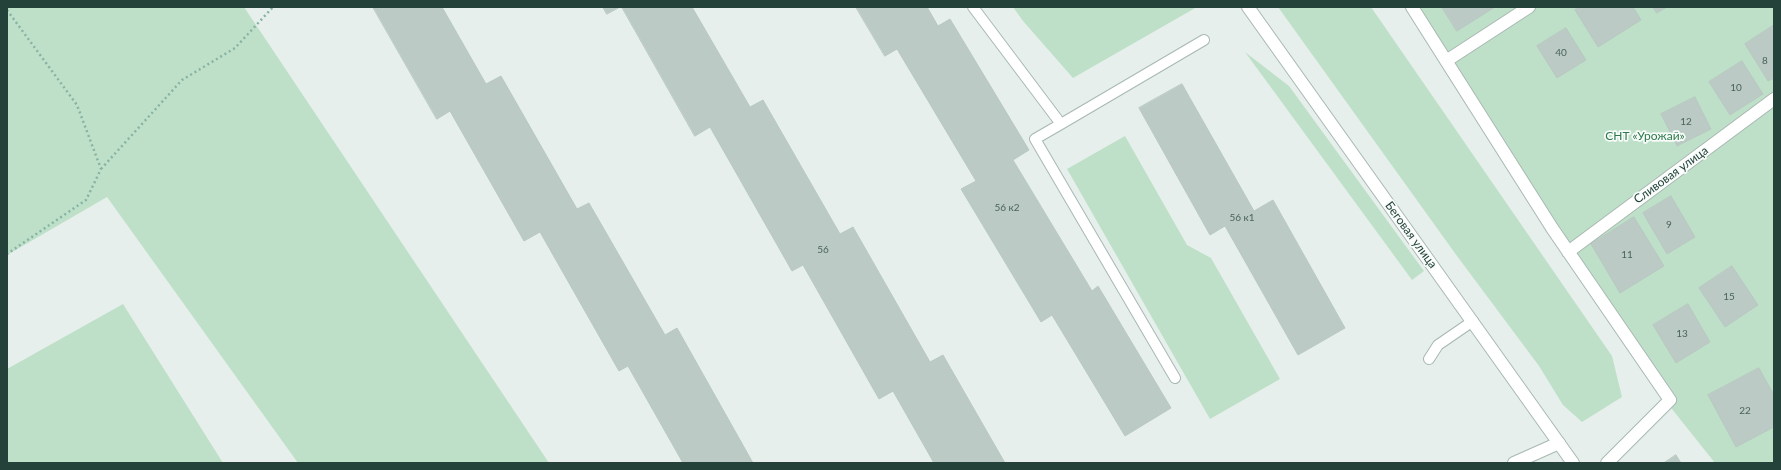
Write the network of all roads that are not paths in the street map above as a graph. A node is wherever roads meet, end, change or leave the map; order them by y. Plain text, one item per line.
1 (973, 7) edge
2 (1248, 7) edge
3 (1412, 7) edge
4 (1529, 7) edge
5 (1204, 40) dead end
6 (1446, 61) junction
7 (1774, 99) edge
8 (1061, 124) junction
9 (1568, 252) junction
10 (1473, 321) junction
11 (1429, 359) dead end
12 (1175, 378) dead end
13 (1559, 443) junction
14 (1514, 463) edge
15 (1573, 463) edge
16 (1607, 463) edge

1 - 8 lane
2 - 10 street, Беговая улица
3 - 6 street
4 - 6 street
5 - 8 lane
6 - 9 street
7 - 9 street, Сливовая улица
8 - 12 lane
9 - 16 street
10 - 11 lane
10 - 13 street, Беговая улица
13 - 14 street
13 - 15 street, Беговая улица

